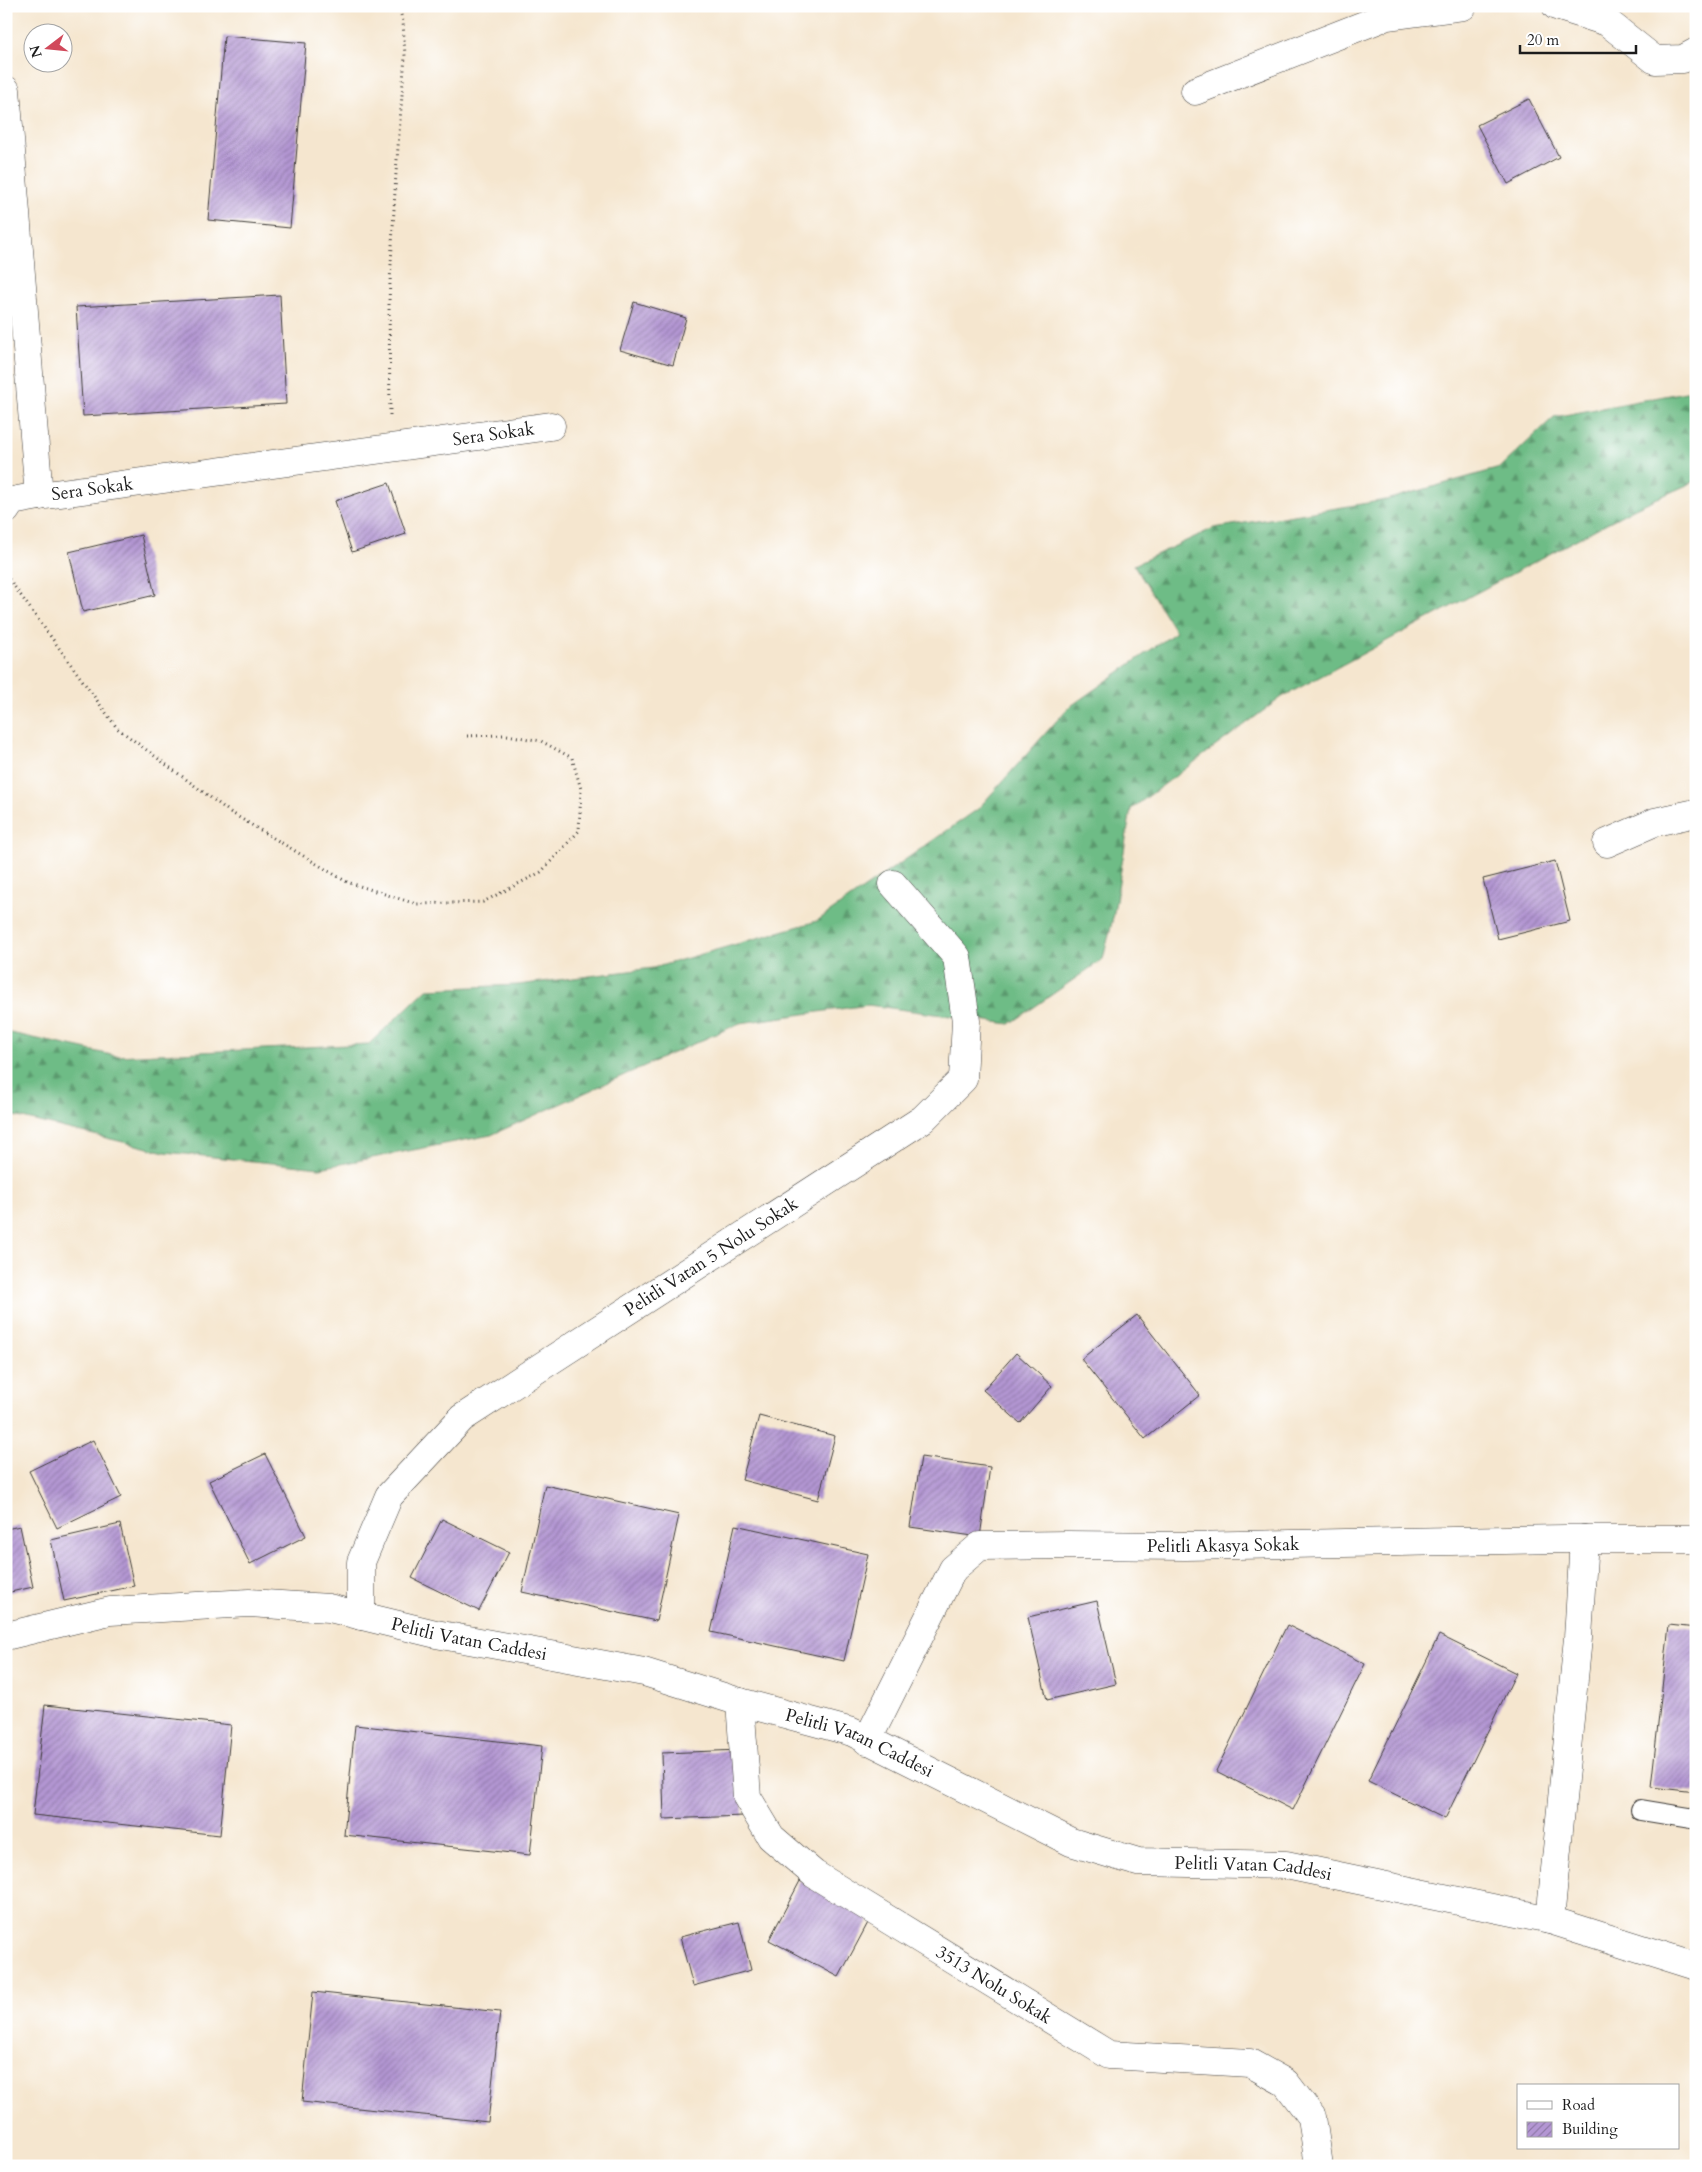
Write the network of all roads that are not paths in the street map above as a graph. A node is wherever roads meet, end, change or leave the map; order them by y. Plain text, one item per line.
1 (1463, 6) edge
2 (1556, 6) edge
3 (1696, 52) edge
4 (6, 90) edge
5 (1195, 91) dead end
6 (551, 426) dead end
7 (39, 496) junction
8 (6, 510) edge
9 (1696, 813) edge
10 (1607, 843) dead end
11 (893, 884) dead end
12 (1584, 1539) junction
13 (1696, 1539) edge
14 (361, 1616) junction
15 (6, 1636) edge
16 (740, 1702) junction
17 (867, 1741) junction
18 (1641, 1810) dead end
19 (1696, 1819) edge
20 (1550, 1920) junction
21 (1696, 1966) edge
22 (1319, 2166) edge

1 - 5 street
2 - 3 street
4 - 7 street, Sera Sokak
6 - 7 street, Sera Sokak
7 - 8 street
9 - 10 street
11 - 14 street, Pelitli Vatan 5 Nolu Sokak
12 - 13 street, Pelitli Akasya Sokak
12 - 17 street, Pelitli Akasya Sokak
12 - 20 street
14 - 15 street, Pelitli Vatan Caddesi
14 - 16 street, Pelitli Vatan Caddesi
16 - 17 street, Pelitli Vatan Caddesi
16 - 22 street, 3513 Nolu Sokak
17 - 20 street, Pelitli Vatan Caddesi
18 - 19 lane
20 - 21 street, Pelitli Vatan Caddesi

